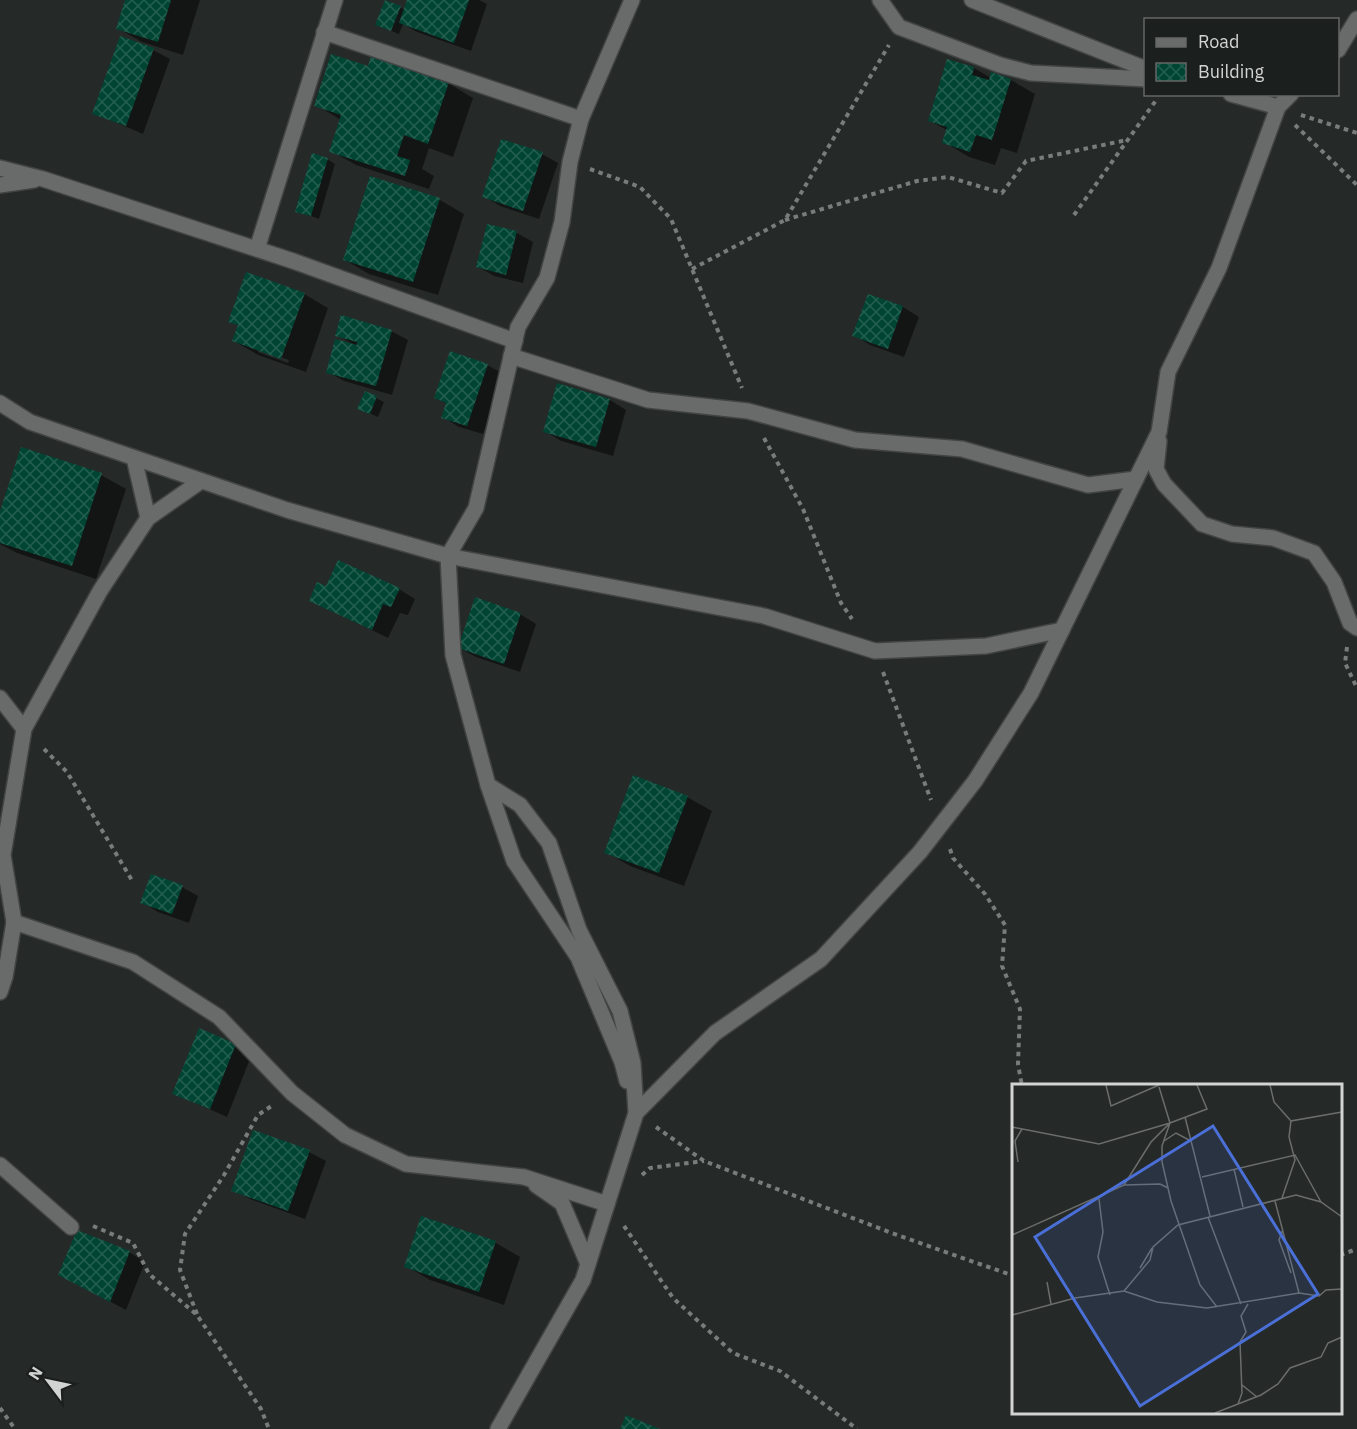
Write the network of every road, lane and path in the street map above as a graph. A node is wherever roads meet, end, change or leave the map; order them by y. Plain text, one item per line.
1 (335, 0) edge
2 (632, 0) edge
3 (880, 0) edge
4 (972, 0) edge
5 (1357, 19) edge
6 (899, 27) junction
7 (324, 32) junction
8 (1339, 48) edge
9 (1144, 68) edge
10 (1144, 79) edge
11 (1159, 96) edge
12 (1238, 96) edge
13 (1289, 96) edge
14 (1278, 107) junction
15 (581, 119) junction
16 (1357, 133) edge
17 (1127, 140) junction
18 (0, 168) edge
19 (43, 179) junction
20 (0, 185) edge
21 (1357, 185) edge
22 (1074, 215) dead end
23 (785, 220) junction
24 (257, 249) junction
25 (692, 269) dead end
26 (515, 341) junction
27 (511, 356) junction
28 (0, 403) edge
29 (1160, 432) junction
30 (134, 458) junction
31 (1136, 479) junction
32 (201, 481) junction
33 (148, 518) junction
34 (448, 556) junction
35 (1354, 625) edge
36 (1062, 630) junction
37 (875, 651) junction
38 (1357, 688) edge
39 (0, 698) edge
40 (24, 729) junction
41 (488, 785) junction
42 (941, 825) junction
43 (133, 882) dead end
44 (14, 922) junction
45 (0, 992) edge
46 (1022, 1084) edge
47 (292, 1093) junction
48 (636, 1113) junction
49 (704, 1161) junction
50 (0, 1165) edge
51 (524, 1177) junction
52 (607, 1204) junction
53 (71, 1227) joint
54 (1357, 1249) edge
55 (1342, 1255) edge
56 (588, 1264) junction
57 (1012, 1275) edge
58 (197, 1315) junction
59 (0, 1408) edge
60 (15, 1429) edge
61 (270, 1429) edge
62 (498, 1429) edge
63 (857, 1429) edge

1 - 7 street
2 - 15 street
3 - 6 street
4 - 9 street
5 - 8 street
6 - 10 street
6 - 23 path
7 - 15 street
7 - 24 street
11 - 17 path
12 - 14 street
13 - 14 street
14 - 16 path
14 - 21 path
14 - 29 street
15 - 26 street
17 - 22 path
17 - 23 path
18 - 19 street
19 - 20 street
19 - 24 street
23 - 25 path
24 - 26 street
26 - 27 street
27 - 31 street
27 - 34 street
28 - 30 street
29 - 31 street
29 - 35 street
30 - 32 street
30 - 33 street
31 - 36 street
32 - 33 street
32 - 34 street
33 - 40 street
34 - 37 street
34 - 41 street
35 - 38 path
36 - 37 street
36 - 42 street
37 - 42 path
39 - 40 street
40 - 43 path
40 - 44 street
41 - 48 street
41 - 48 street
42 - 46 path
42 - 48 street
44 - 45 street
44 - 47 street
47 - 51 street
47 - 58 path
48 - 49 path
48 - 52 street
49 - 52 path
49 - 57 path
50 - 53 street
51 - 52 street
51 - 56 street
52 - 56 street
52 - 63 path
53 - 58 path
54 - 55 path
56 - 62 street
58 - 61 path
59 - 60 path

